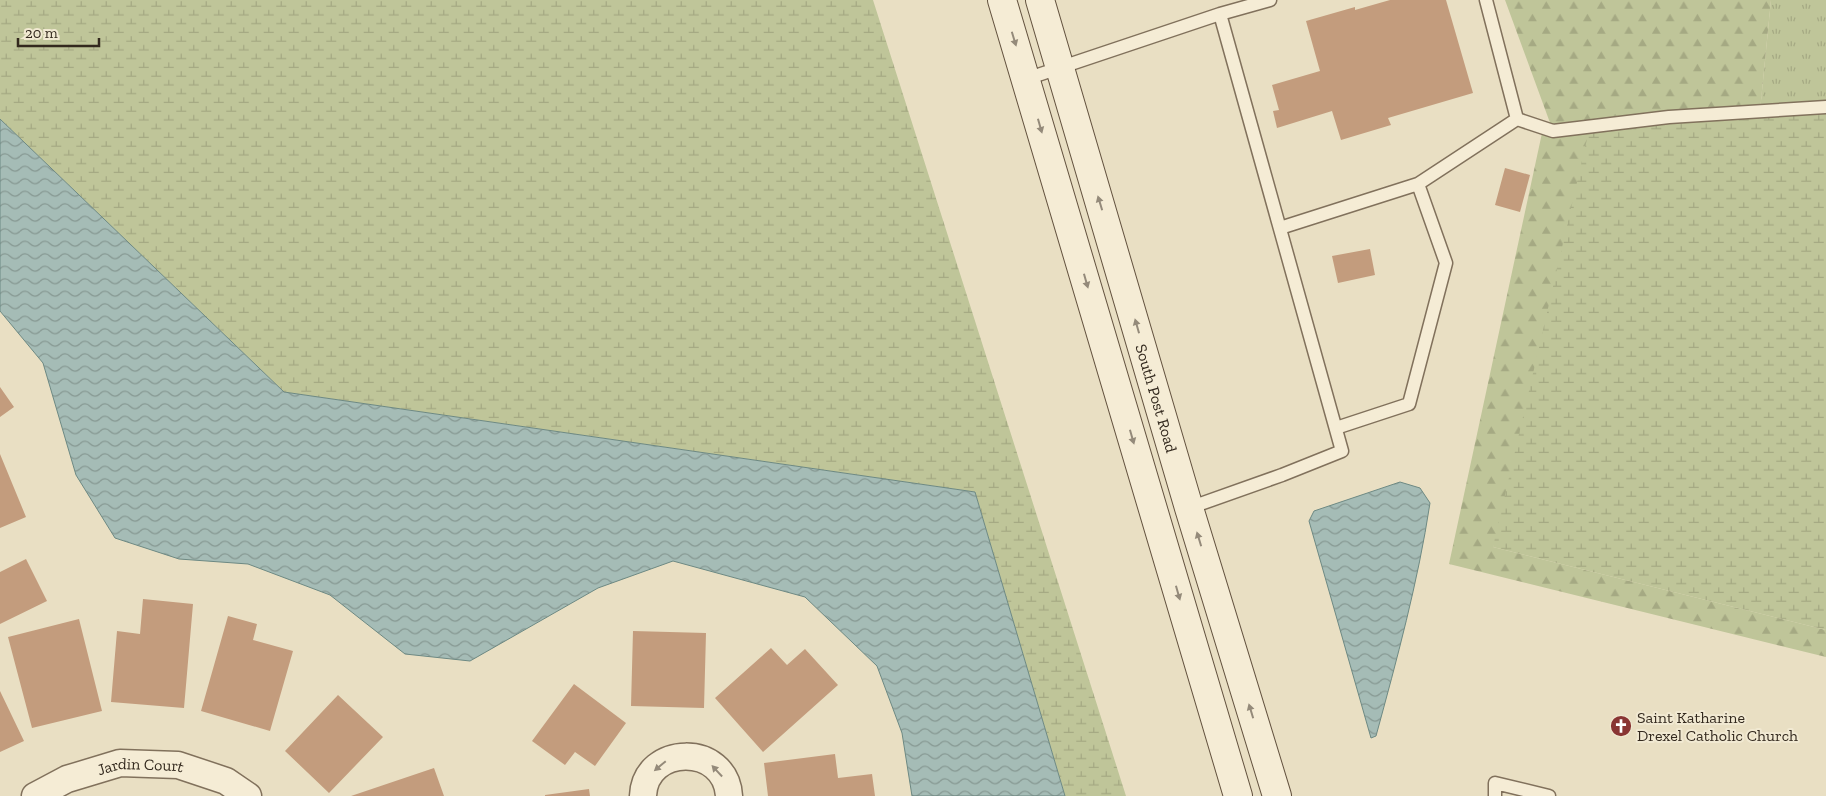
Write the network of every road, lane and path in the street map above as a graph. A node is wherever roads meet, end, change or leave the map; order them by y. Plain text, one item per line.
1 (1002, 0) edge
2 (1040, 0) edge
3 (1270, 0) edge
4 (1486, 0) edge
5 (1220, 14) junction
6 (1060, 68) junction
7 (1026, 79) junction
8 (1826, 107) edge
9 (1517, 118) junction
10 (1418, 184) junction
11 (1280, 228) junction
12 (1336, 428) junction
13 (1190, 508) junction
14 (35, 796) edge
15 (248, 796) edge
16 (643, 796) edge
17 (729, 796) edge
18 (1238, 796) edge
19 (1277, 796) edge
20 (1495, 796) edge
21 (1550, 796) edge

1 -> 7 street
2 - 6 street, South Post Road
3 - 5 lane
4 - 9 lane
5 - 6 lane
5 - 11 lane
6 - 7 lane
13 -> 6 street, South Post Road
7 -> 18 street
8 - 9 lane
9 - 10 lane
10 - 11 lane
10 - 12 lane
11 - 12 lane
12 - 13 lane
19 -> 13 street, South Post Road
14 - 15 street, Jardin Court
17 -> 16 street
20 - 21 lane

